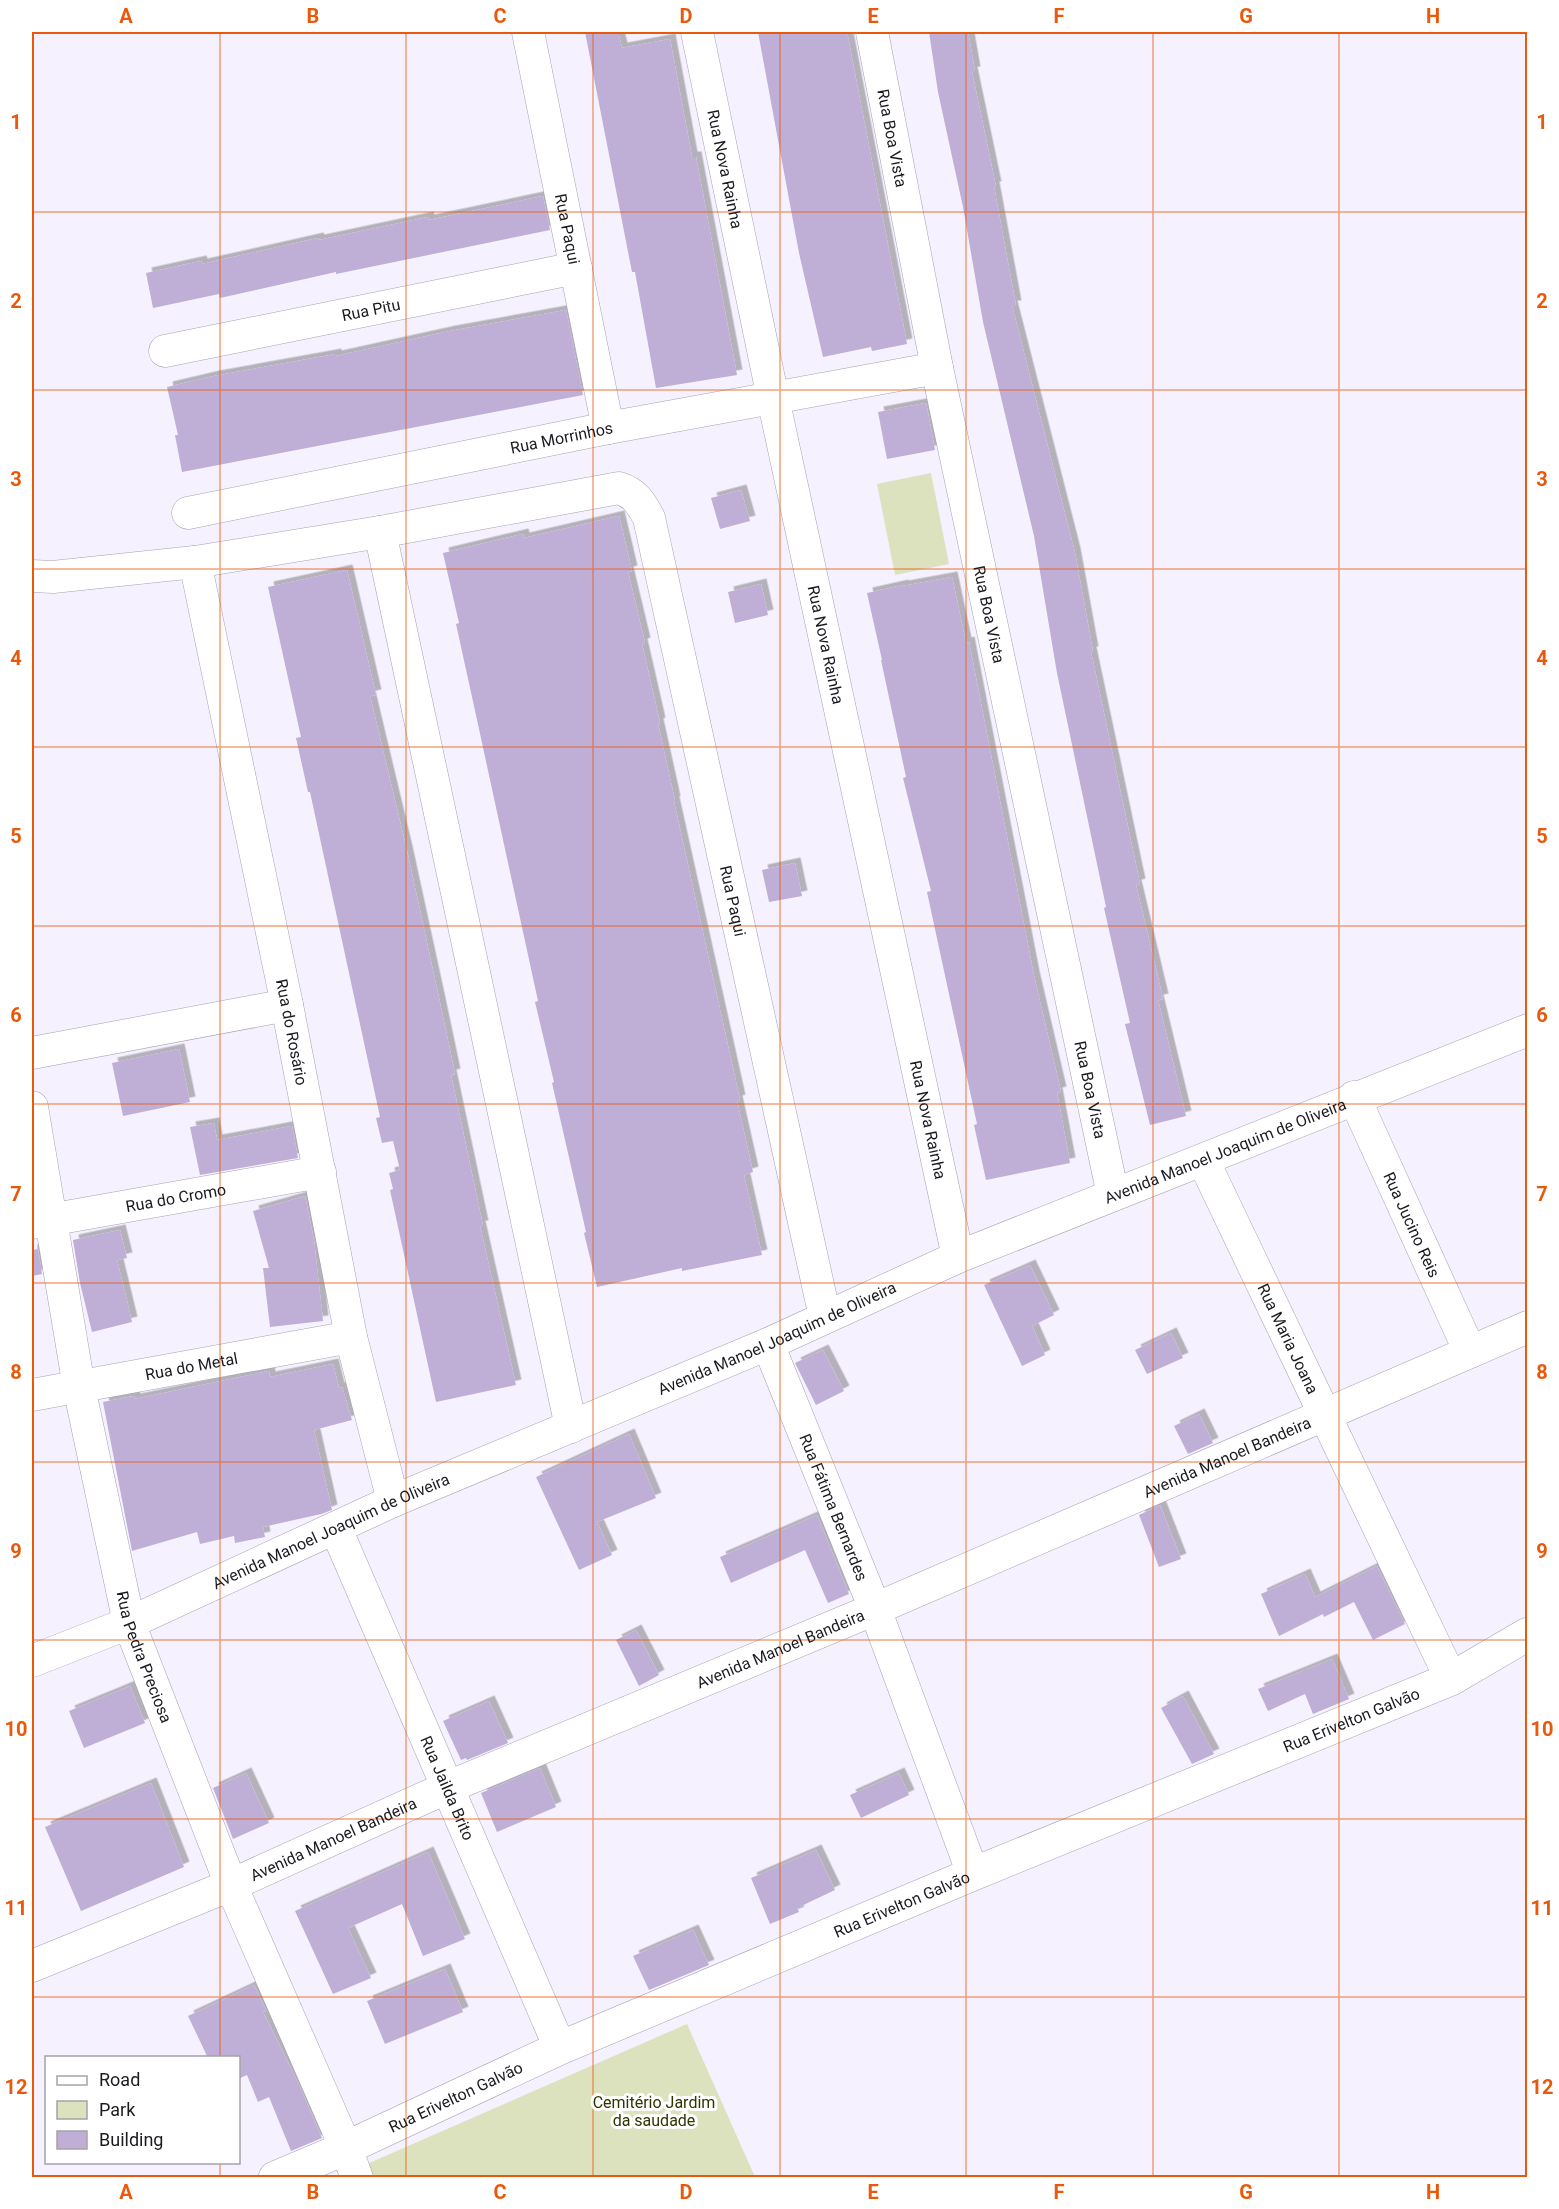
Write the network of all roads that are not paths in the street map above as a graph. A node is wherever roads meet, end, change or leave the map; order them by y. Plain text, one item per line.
1 (528, 32) edge
2 (697, 32) edge
3 (872, 32) edge
4 (576, 268) junction
5 (165, 351) dead end
6 (937, 368) junction
7 (773, 398) junction
8 (608, 428) junction
9 (188, 513) dead end
10 (380, 531) junction
11 (195, 562) junction
12 (32, 576) edge
13 (287, 1005) junction
14 (1527, 1030) edge
15 (32, 1053) edge
16 (1354, 1097) junction
17 (32, 1107) edge
18 (1203, 1160) junction
19 (320, 1172) junction
20 (1113, 1195) junction
21 (40, 1221) edge
22 (958, 1257) junction
23 (825, 1317) junction
24 (1527, 1327) edge
25 (351, 1338) junction
26 (768, 1344) junction
27 (1470, 1352) junction
28 (79, 1387) junction
29 (32, 1395) edge
30 (1326, 1415) junction
31 (571, 1426) junction
32 (393, 1501) junction
33 (336, 1529) junction
34 (876, 1609) junction
35 (129, 1623) junction
36 (1527, 1634) edge
37 (32, 1661) edge
38 (1451, 1679) junction
39 (446, 1788) junction
40 (973, 1874) junction
41 (231, 1885) junction
42 (32, 1966) edge
43 (560, 2048) junction
44 (352, 2163) edge
45 (275, 2178) edge

1 - 4 street, Rua Paqui
2 - 7 street, Rua Nova Rainha
3 - 6 street, Rua Boa Vista
4 - 5 street, Rua Pitu
4 - 8 street, Rua Paqui
6 - 7 street, Rua Morrinhos
6 - 20 street, Rua Boa Vista
7 - 8 street, Rua Morrinhos
7 - 22 street, Rua Nova Rainha
8 - 9 street, Rua Morrinhos
10 - 11 street
10 - 23 street, Rua Paqui
10 - 31 street
11 - 12 street
11 - 13 street, Rua do Rosário
13 - 15 street
13 - 19 street, Rua do Rosário
14 - 16 street, Avenida Manoel Joaquim de Oliveira
16 - 18 street, Avenida Manoel Joaquim de Oliveira
16 - 27 street, Rua Jucino Reis
17 - 21 street, Rua Pedra Preciosa
18 - 20 street, Avenida Manoel Joaquim de Oliveira
18 - 30 street, Rua Maria Joana
19 - 21 street, Rua do Cromo
19 - 25 street, Rua do Rosário
20 - 22 street, Avenida Manoel Joaquim de Oliveira
21 - 28 street, Rua Pedra Preciosa
22 - 23 street, Avenida Manoel Joaquim de Oliveira
23 - 26 street, Avenida Manoel Joaquim de Oliveira
24 - 27 street, Avenida Manoel Bandeira
25 - 28 street, Rua do Metal
25 - 32 street, Rua do Rosário
26 - 31 street, Avenida Manoel Joaquim de Oliveira
26 - 34 street, Rua Fátima Bernardes
27 - 30 street, Avenida Manoel Bandeira
28 - 29 street, Rua do Metal
28 - 35 street, Rua Pedra Preciosa
30 - 34 street, Avenida Manoel Bandeira
30 - 38 street, Rua Maria Joana
31 - 32 street, Avenida Manoel Joaquim de Oliveira
32 - 33 street, Avenida Manoel Joaquim de Oliveira
33 - 35 street, Avenida Manoel Joaquim de Oliveira
33 - 39 street, Rua Jailda Brito
34 - 39 street, Avenida Manoel Bandeira
34 - 40 street, Rua Fátima Bernardes
35 - 37 street, Avenida Manoel Joaquim de Oliveira
35 - 41 street, Rua Pedra Preciosa
36 - 38 main road, Rua Erivelton Galvão
38 - 40 main road, Rua Erivelton Galvão
39 - 41 street, Avenida Manoel Bandeira
39 - 43 street, Rua Jailda Brito
40 - 43 main road, Rua Erivelton Galvão
41 - 42 street, Avenida Manoel Bandeira
41 - 44 street, Rua Pedra Preciosa
43 - 44 main road, Rua Erivelton Galvão
44 - 45 main road, Rua Erivelton Galvão

